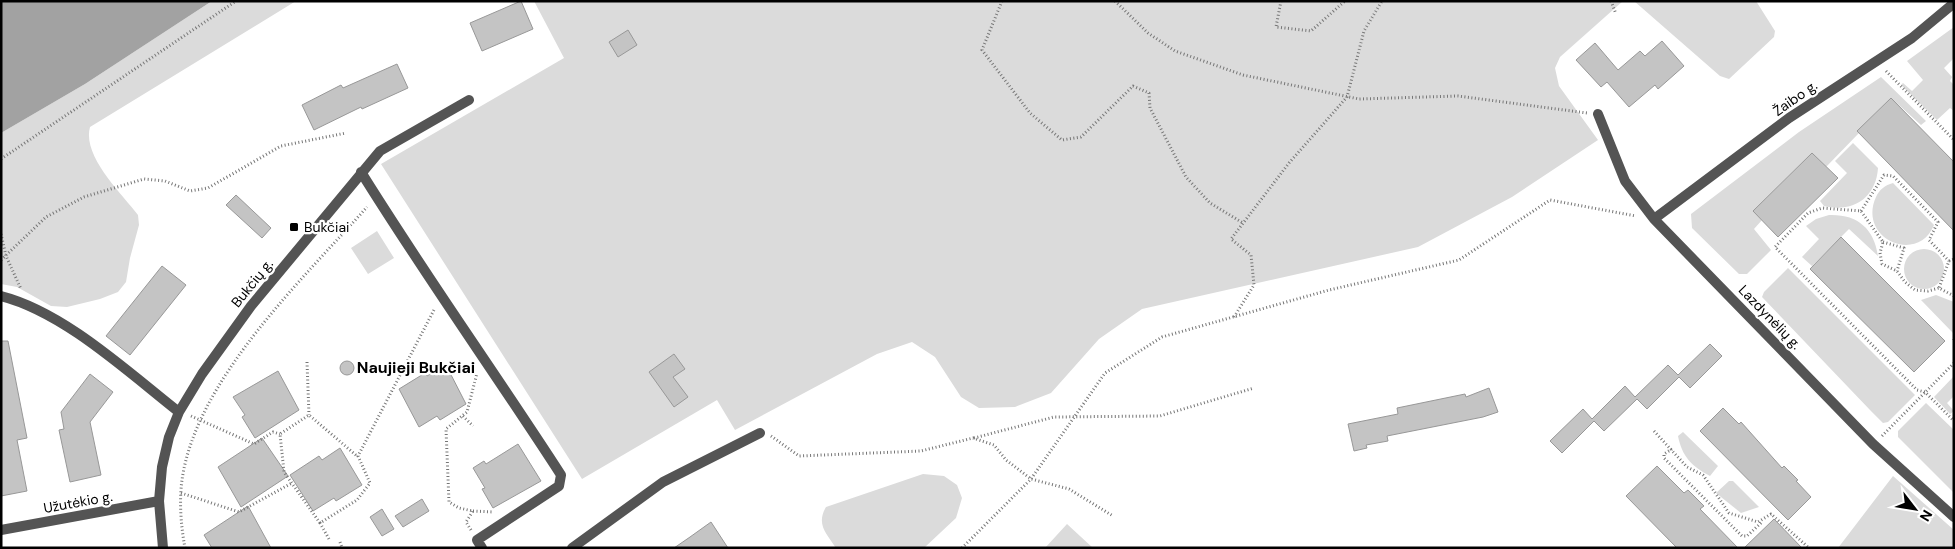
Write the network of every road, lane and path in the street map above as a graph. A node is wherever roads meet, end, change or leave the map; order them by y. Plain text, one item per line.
1 (236, 1) edge
2 (1002, 1) edge
3 (1115, 1) edge
4 (1281, 1) edge
5 (1346, 1) edge
6 (1382, 1) edge
7 (1611, 1) edge
8 (1954, 3) edge
9 (1616, 14) dead end
10 (1879, 60) junction
11 (1347, 97) junction
12 (469, 100) dead end
13 (1598, 114) joint
14 (346, 132) dead end
15 (1954, 140) edge
16 (1, 159) edge
17 (361, 172) junction
18 (376, 197) junction
19 (1861, 211) junction
20 (1654, 219) junction
21 (1243, 223) junction
22 (1, 234) edge
23 (1883, 242) junction
24 (6, 256) junction
25 (1954, 259) edge
26 (1, 260) edge
27 (1949, 261) junction
28 (1897, 271) junction
29 (1939, 288) junction
30 (1, 296) edge
31 (441, 296) junction
32 (1954, 296) edge
33 (28, 305) junction
34 (1234, 317) junction
35 (481, 355) junction
36 (306, 362) dead end
37 (1954, 363) edge
38 (1254, 388) dead end
39 (1925, 392) junction
40 (179, 412) junction
41 (309, 415) junction
42 (463, 416) junction
43 (1075, 417) junction
44 (200, 419) junction
45 (1954, 421) edge
46 (473, 426) dead end
47 (1654, 431) dead end
48 (760, 433) joint
49 (280, 434) junction
50 (973, 438) junction
51 (1873, 444) junction
52 (1672, 449) junction
53 (358, 456) junction
54 (1031, 479) junction
55 (292, 483) junction
56 (181, 493) junction
57 (159, 501) junction
58 (1113, 516) dead end
59 (1954, 517) edge
60 (1763, 521) junction
61 (320, 523) junction
62 (1, 530) edge
63 (329, 539) dead end
64 (340, 542) dead end
65 (480, 544) edge
66 (163, 548) edge
67 (185, 548) edge
68 (342, 548) edge
69 (572, 548) edge
70 (962, 548) edge
71 (1809, 548) edge

1 - 16 path
2 - 21 path
3 - 11 path
4 - 5 path
6 - 11 path
7 - 9 path
8 - 10 street, Žaibo g.
10 - 15 path
10 - 20 street, Žaibo g.
11 - 13 path
11 - 21 path
12 - 17 street, Bukčių g.
13 - 20 street, Lazdynėlių g.
14 - 24 path
17 - 18 street
17 - 40 street, Bukčių g.
18 - 31 street
18 - 44 path
19 - 23 path
19 - 27 path
19 - 39 path
20 - 34 path
20 - 51 street, Lazdynėlių g.
21 - 34 path
22 - 24 path
23 - 28 path
23 - 28 path
24 - 26 path
24 - 33 path
25 - 27 path
27 - 29 path
28 - 29 path
29 - 32 path
30 - 33 street
31 - 35 street
31 - 53 path
33 - 40 street
34 - 43 path
35 - 42 path
35 - 65 street
36 - 41 path
37 - 39 path
38 - 43 path
39 - 45 path
39 - 51 path
40 - 44 path
40 - 57 street, Bukčių g.
41 - 49 path
41 - 53 path
42 - 46 path
42 - 65 path
43 - 50 path
43 - 54 path
44 - 49 path
44 - 56 path
47 - 52 path
48 - 50 path
48 - 69 street
49 - 55 path
50 - 54 path
51 - 59 street, Lazdynėlių g.
52 - 60 path
52 - 60 path
53 - 61 path
54 - 58 path
54 - 70 path
55 - 56 path
55 - 61 path
56 - 67 path
57 - 62 street, Užutėkio g.
57 - 66 street, Bukčių g.
60 - 71 path
61 - 63 path
64 - 68 path

